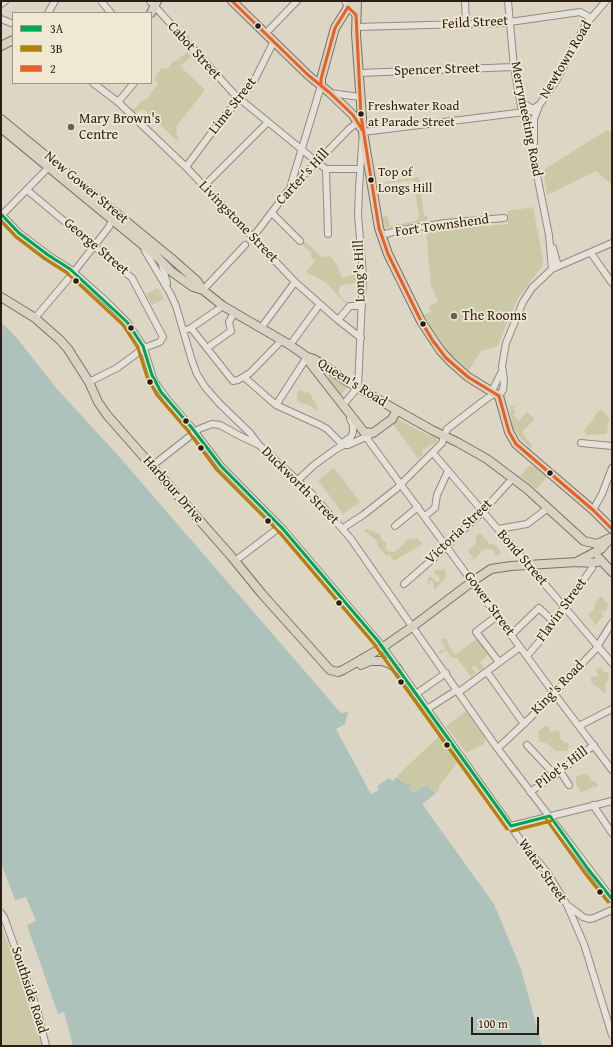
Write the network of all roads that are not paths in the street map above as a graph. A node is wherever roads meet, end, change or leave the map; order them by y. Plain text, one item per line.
1 (5, 1) edge
2 (55, 1) edge
3 (101, 1) edge
4 (232, 1) edge
5 (297, 1) edge
6 (357, 1) edge
7 (465, 1) edge
8 (508, 1) edge
9 (606, 1) edge
10 (348, 3) edge
11 (1, 4) edge
12 (153, 6) edge
13 (49, 12) edge
14 (110, 12) edge
15 (356, 15) junction
16 (1, 18) edge
17 (591, 18) junction
18 (510, 22) junction
19 (11, 23) dead end
20 (466, 24) junction
21 (356, 27) junction
22 (266, 33) junction
23 (12, 40) edge
24 (274, 41) junction
25 (1, 46) edge
26 (514, 67) junction
27 (359, 73) junction
28 (94, 84) edge
29 (133, 84) edge
30 (321, 86) junction
31 (330, 93) junction
32 (360, 97) junction
33 (240, 99) junction
34 (520, 99) junction
35 (118, 102) junction
36 (539, 106) junction
37 (523, 113) junction
38 (1, 118) edge
39 (268, 122) junction
40 (358, 122) junction
41 (1, 128) edge
42 (363, 132) junction
43 (301, 150) junction
44 (532, 150) junction
45 (317, 162) junction
46 (53, 166) junction
47 (186, 167) junction
48 (326, 169) junction
49 (359, 169) junction
50 (204, 186) junction
51 (291, 187) junction
52 (27, 190) junction
53 (272, 213) junction
54 (2, 214) edge
55 (113, 217) junction
56 (504, 218) dead end
57 (328, 234) dead end
58 (381, 235) junction
59 (253, 237) junction
60 (300, 241) dead end
61 (612, 243) edge
62 (93, 245) junction
63 (245, 245) dead end
64 (144, 247) junction
65 (156, 247) junction
66 (591, 252) junction
67 (161, 261) junction
68 (555, 267) junction
69 (73, 272) junction
70 (295, 282) junction
71 (612, 283) edge
72 (203, 290) junction
73 (170, 293) junction
74 (1, 297) edge
75 (320, 304) junction
76 (223, 306) junction
77 (362, 306) junction
78 (234, 313) junction
79 (34, 318) junction
80 (338, 320) junction
81 (191, 328) junction
82 (261, 328) junction
83 (183, 330) junction
84 (361, 338) junction
85 (282, 340) junction
86 (290, 345) junction
87 (144, 348) junction
88 (207, 348) junction
89 (307, 356) junction
90 (331, 370) junction
91 (502, 371) junction
92 (244, 377) junction
93 (323, 380) junction
94 (89, 382) junction
95 (358, 387) junction
96 (492, 391) junction
97 (499, 396) junction
98 (276, 405) junction
99 (343, 405) junction
100 (397, 410) junction
101 (351, 416) junction
102 (195, 432) junction
103 (370, 435) junction
104 (444, 435) junction
105 (580, 443) dead end
106 (259, 445) junction
107 (343, 445) junction
108 (612, 446) edge
109 (433, 453) junction
110 (152, 466) junction
111 (612, 468) edge
112 (448, 470) junction
113 (513, 478) junction
114 (298, 480) junction
115 (401, 484) junction
116 (418, 507) junction
117 (548, 508) junction
118 (593, 510) junction
119 (482, 511) junction
120 (425, 516) junction
121 (396, 526) dead end
122 (280, 527) junction
123 (343, 528) junction
124 (498, 529) junction
125 (612, 529) edge
126 (611, 537) edge
127 (584, 541) junction
128 (446, 546) junction
129 (595, 553) junction
130 (235, 561) junction
131 (601, 561) junction
132 (577, 562) junction
133 (592, 563) junction
134 (529, 565) junction
135 (612, 572) edge
136 (473, 581) junction
137 (404, 584) dead end
138 (564, 607) junction
139 (497, 616) junction
140 (554, 622) junction
141 (612, 623) edge
142 (412, 627) junction
143 (511, 635) junction
144 (598, 646) junction
145 (383, 647) junction
146 (520, 647) junction
147 (527, 656) junction
148 (499, 662) junction
149 (612, 663) edge
150 (351, 666) junction
151 (398, 669) junction
152 (487, 672) junction
153 (446, 674) junction
154 (458, 691) junction
155 (554, 692) junction
156 (416, 694) junction
157 (427, 709) junction
158 (612, 709) edge
159 (524, 724) junction
160 (579, 726) junction
161 (527, 745) dead end
162 (594, 745) junction
163 (498, 748) junction
164 (612, 757) edge
165 (605, 760) junction
166 (612, 770) edge
167 (557, 773) junction
168 (569, 785) dead end
169 (530, 792) junction
170 (612, 801) edge
171 (592, 805) junction
172 (550, 816) junction
173 (511, 826) junction
174 (612, 833) edge
175 (612, 899) edge
176 (567, 905) junction
177 (612, 910) edge
178 (1, 913) edge
179 (612, 1035) edge
180 (46, 1046) edge

1 - 11 street
2 - 13 street
3 - 14 street
4 - 22 main road
5 - 22 street
6 - 15 main road
7 - 20 street
8 - 18 street, Merrymeeting Road
9 - 17 street, Newtown Road
10 - 15 street
10 - 30 main road
12 - 33 street, Cabot Street
15 - 21 main road
16 - 19 street
17 - 18 street, Feild Street
17 - 36 street, Newtown Road
18 - 20 street, Feild Street
18 - 26 street, Merrymeeting Road
20 - 21 street, Feild Street
21 - 27 main road
22 - 24 main road
23 - 25 main road
24 - 30 main road
24 - 33 street, Lime Street
26 - 27 street, Spencer Street
26 - 34 street, Merrymeeting Road
27 - 32 main road
28 - 35 street, Livingstone Street
29 - 35 street
30 - 31 main road
30 - 43 street
31 - 32 street
31 - 40 main road
32 - 42 main road
33 - 39 street, Cabot Street
33 - 47 street, Lime Street
34 - 36 street
34 - 37 street, Merrymeeting Road
35 - 47 street, Livingstone Street
36 - 37 street, Newtown Road
36 - 44 street
37 - 42 street, Newtown Road
37 - 44 street, Merrymeeting Road
38 - 46 main road, New Gower Street
39 - 43 street, Cabot Street
39 - 50 street
40 - 42 main road
40 - 45 street, Carter's Hill
41 - 46 main road, New Gower Street
42 - 49 street, Long's Hill
42 - 58 main road
43 - 45 street, Cabot Street
43 - 51 street
44 - 68 street, Merrymeeting Road
45 - 48 street, Cabot Street
45 - 51 street, Carter's Hill
46 - 52 street
46 - 55 main road, New Gower Street
47 - 50 street, Livingstone Street
48 - 49 street
48 - 57 street
49 - 77 street, Long's Hill
50 - 59 street, Livingstone Street
51 - 53 street, Carter's Hill
52 - 54 street
52 - 62 street, George Street
53 - 59 street, Carter's Hill
53 - 60 street
54 - 69 street, Water Street
55 - 62 street
55 - 64 main road, New Gower Street
55 - 65 main road, New Gower Street
56 - 58 street, Fort Townshend
58 - 96 main road
59 - 70 street, Livingstone Street
61 - 66 street
62 - 69 street
62 - 87 street, George Street
63 - 72 street
64 - 67 main road, New Gower Street
64 - 73 street, Duckworth Street
65 - 67 street, Duckworth Street
65 - 72 main road, New Gower Street
66 - 68 street
66 - 71 street
67 - 72 main road, New Gower Street
67 - 73 street, Duckworth Street
68 - 91 street
69 - 79 street
69 - 87 street, Water Street
70 - 75 street, Livingstone Street
70 - 82 street
72 - 76 main road, Queen's Road
73 - 83 street, Duckworth Street
74 - 79 main road, Harbour Drive
75 - 80 street, Livingstone Street
75 - 86 street
76 - 78 main road, Queen's Road
76 - 81 street
77 - 80 street
77 - 84 street, Long's Hill
78 - 82 main road, Queen's Road
78 - 88 street
79 - 94 main road, Harbour Drive
80 - 84 street, Livingstone Street
81 - 83 street
81 - 88 street
82 - 85 main road, Queen's Road
83 - 106 street, Duckworth Street
84 - 95 street, Long's Hill
85 - 86 main road, Queen's Road
85 - 92 street
86 - 89 main road, Queen's Road
87 - 94 street
87 - 102 street, Water Street
88 - 92 street
89 - 90 main road, Queen's Road
89 - 93 main road, Gower Street
89 - 98 street
90 - 93 main road
90 - 95 main road, Queen's Road
91 - 96 street
91 - 97 street
92 - 98 street
93 - 99 main road, Gower Street
94 - 110 main road, Harbour Drive
95 - 99 street
95 - 100 main road, Queen's Road
96 - 97 main road
96 - 104 street
97 - 118 main road
98 - 107 street
99 - 101 main road, Gower Street
100 - 103 main road
100 - 104 main road, Queen's Road
101 - 103 main road, Gower Street
101 - 107 street
102 - 106 street
102 - 110 street
102 - 122 street, Water Street
103 - 107 street
103 - 115 street, Gower Street
104 - 109 street
104 - 113 main road, Queen's Road
105 - 108 street
106 - 114 street, Duckworth Street
107 - 114 street
109 - 112 street, Bond Street
109 - 115 street
110 - 130 main road, Harbour Drive
111 - 118 street
112 - 119 street, Bond Street
112 - 120 street
113 - 117 main road, Queen's Road
113 - 119 street, Victoria Street
114 - 123 street, Duckworth Street
115 - 116 street, Gower Street
115 - 123 street
116 - 120 street, Gower Street
116 - 121 street
117 - 124 street
117 - 127 main road, Queen's Road
118 - 125 main road
119 - 124 street, Bond Street
119 - 128 street, Victoria Street
120 - 128 street, Gower Street
122 - 130 street
122 - 145 street, Water Street
123 - 142 street, Duckworth Street
124 - 134 street, Bond Street
126 - 127 main road
126 - 129 main road
127 - 129 main road
128 - 136 street, Gower Street
128 - 137 street, Victoria Street
129 - 131 main road
129 - 132 main road
130 - 150 main road, Harbour Drive
131 - 133 main road
131 - 135 main road
132 - 133 main road
132 - 134 main road
133 - 138 street, Flavin Street
134 - 136 main road
134 - 138 street, Bond Street
136 - 139 street, Gower Street
136 - 142 main road
138 - 140 street, Flavin Street
138 - 144 street, Bond Street
139 - 143 street, Gower Street
139 - 148 street
140 - 143 street
140 - 147 street, Flavin Street
141 - 144 street, King's Road
142 - 145 main road
142 - 153 street, Duckworth Street
143 - 146 street, Gower Street
144 - 149 street, Bond Street
144 - 155 street, King's Road
145 - 150 main road
145 - 151 street, Water Street
146 - 147 street, Gower Street
146 - 148 street
147 - 155 street, Gower Street
148 - 152 street
150 - 151 main road, Harbour Drive
151 - 156 street, Water Street
152 - 154 street
152 - 159 street
153 - 154 street, Duckworth Street
153 - 156 street
154 - 157 street
154 - 163 street, Duckworth Street
155 - 159 street, King's Road
155 - 160 street, Gower Street
156 - 157 street, Water Street
157 - 173 street, Water Street
158 - 160 street
159 - 163 street, King's Road
160 - 162 street, Gower Street
161 - 167 street
162 - 165 street, Gower Street
162 - 167 street, Pilot's Hill
163 - 169 street, Duckworth Street
164 - 165 street
165 - 166 street, Gower Street
167 - 168 street
167 - 169 street, Pilot's Hill
169 - 172 street, Duckworth Street
170 - 171 street
171 - 172 street
171 - 174 street
172 - 173 street
172 - 175 street, Duckworth Street
173 - 176 street, Water Street
176 - 177 street
176 - 179 street, Water Street
178 - 180 street, Southside Road

